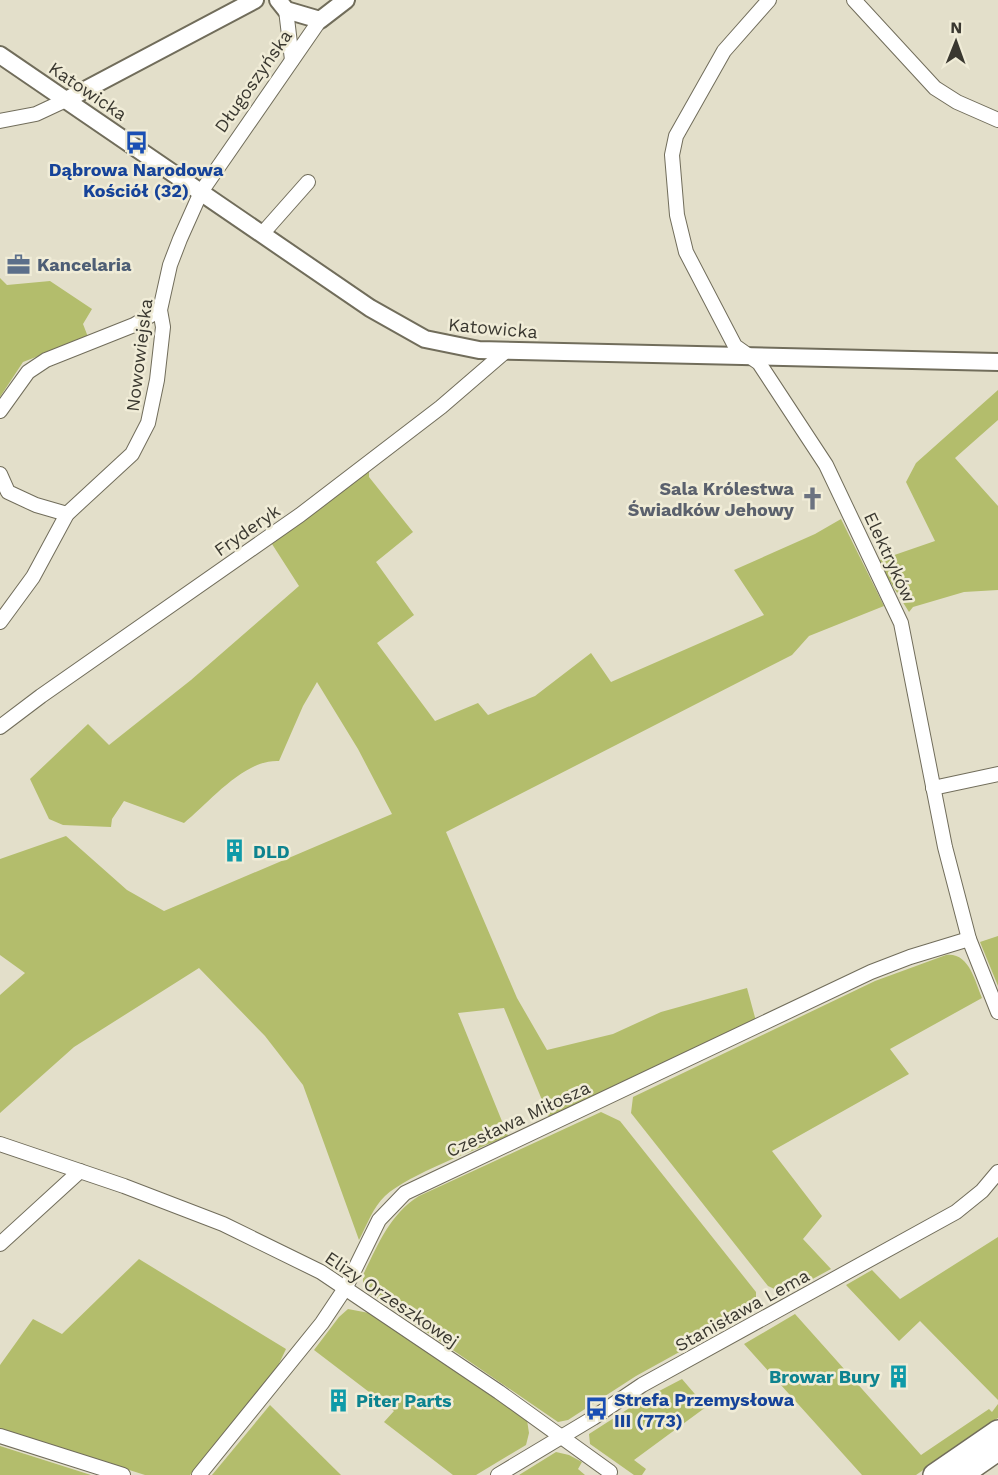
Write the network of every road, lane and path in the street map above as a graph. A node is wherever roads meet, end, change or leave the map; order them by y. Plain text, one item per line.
1 (255, 0) edge
2 (346, 0) edge
3 (769, 0) edge
4 (854, 0) edge
5 (282, 5) edge
6 (320, 20) junction
7 (0, 55) edge
8 (292, 60) junction
9 (66, 100) junction
10 (998, 120) edge
11 (0, 122) edge
12 (308, 182) dead end
13 (201, 192) junction
14 (262, 234) junction
15 (160, 310) junction
16 (506, 351) junction
17 (749, 356) junction
18 (998, 362) edge
19 (0, 411) edge
20 (0, 474) edge
21 (67, 514) junction
22 (0, 621) edge
23 (0, 727) edge
24 (998, 774) edge
25 (933, 788) junction
26 (969, 939) junction
27 (998, 1012) edge
28 (0, 1144) edge
29 (80, 1171) junction
30 (998, 1172) edge
31 (0, 1244) edge
32 (346, 1287) junction
33 (998, 1431) edge
34 (0, 1436) edge
35 (560, 1438) junction
36 (993, 1458) edge
37 (610, 1472) dead end
38 (123, 1475) edge
39 (199, 1475) edge
40 (498, 1475) edge
41 (934, 1475) edge
42 (962, 1475) edge

1 - 9 street
2 - 6 street, Długoszyńska
3 - 17 street, Elektryków
4 - 10 street
5 - 6 street
5 - 8 street
6 - 8 street, Długoszyńska
7 - 9 street, Katowicka
8 - 13 street, Długoszyńska
9 - 11 street
9 - 13 street, Katowicka
12 - 14 street
13 - 14 street, Katowicka
13 - 15 street, Nowowiejska
14 - 16 street, Katowicka
15 - 19 street
15 - 21 street, Nowowiejska
16 - 17 street, Katowicka
16 - 23 street, Fryderyk
17 - 18 street, Katowicka
17 - 25 street, Elektryków
20 - 21 street
21 - 22 street, Nowowiejska
24 - 25 street
25 - 26 street, Elektryków
26 - 27 street, Elektryków
26 - 32 street, Czesława Miłosza
28 - 29 street, Elizy Orzeszkowej
29 - 31 street
29 - 32 street, Elizy Orzeszkowej
30 - 35 street, Stanisława Lema
32 - 35 street, Elizy Orzeszkowej
32 - 39 street, Czesława Miłosza
33 - 41 main road
34 - 38 street
35 - 37 street, Elizy Orzeszkowej
35 - 40 street, Stanisława Lema
36 - 42 main road

